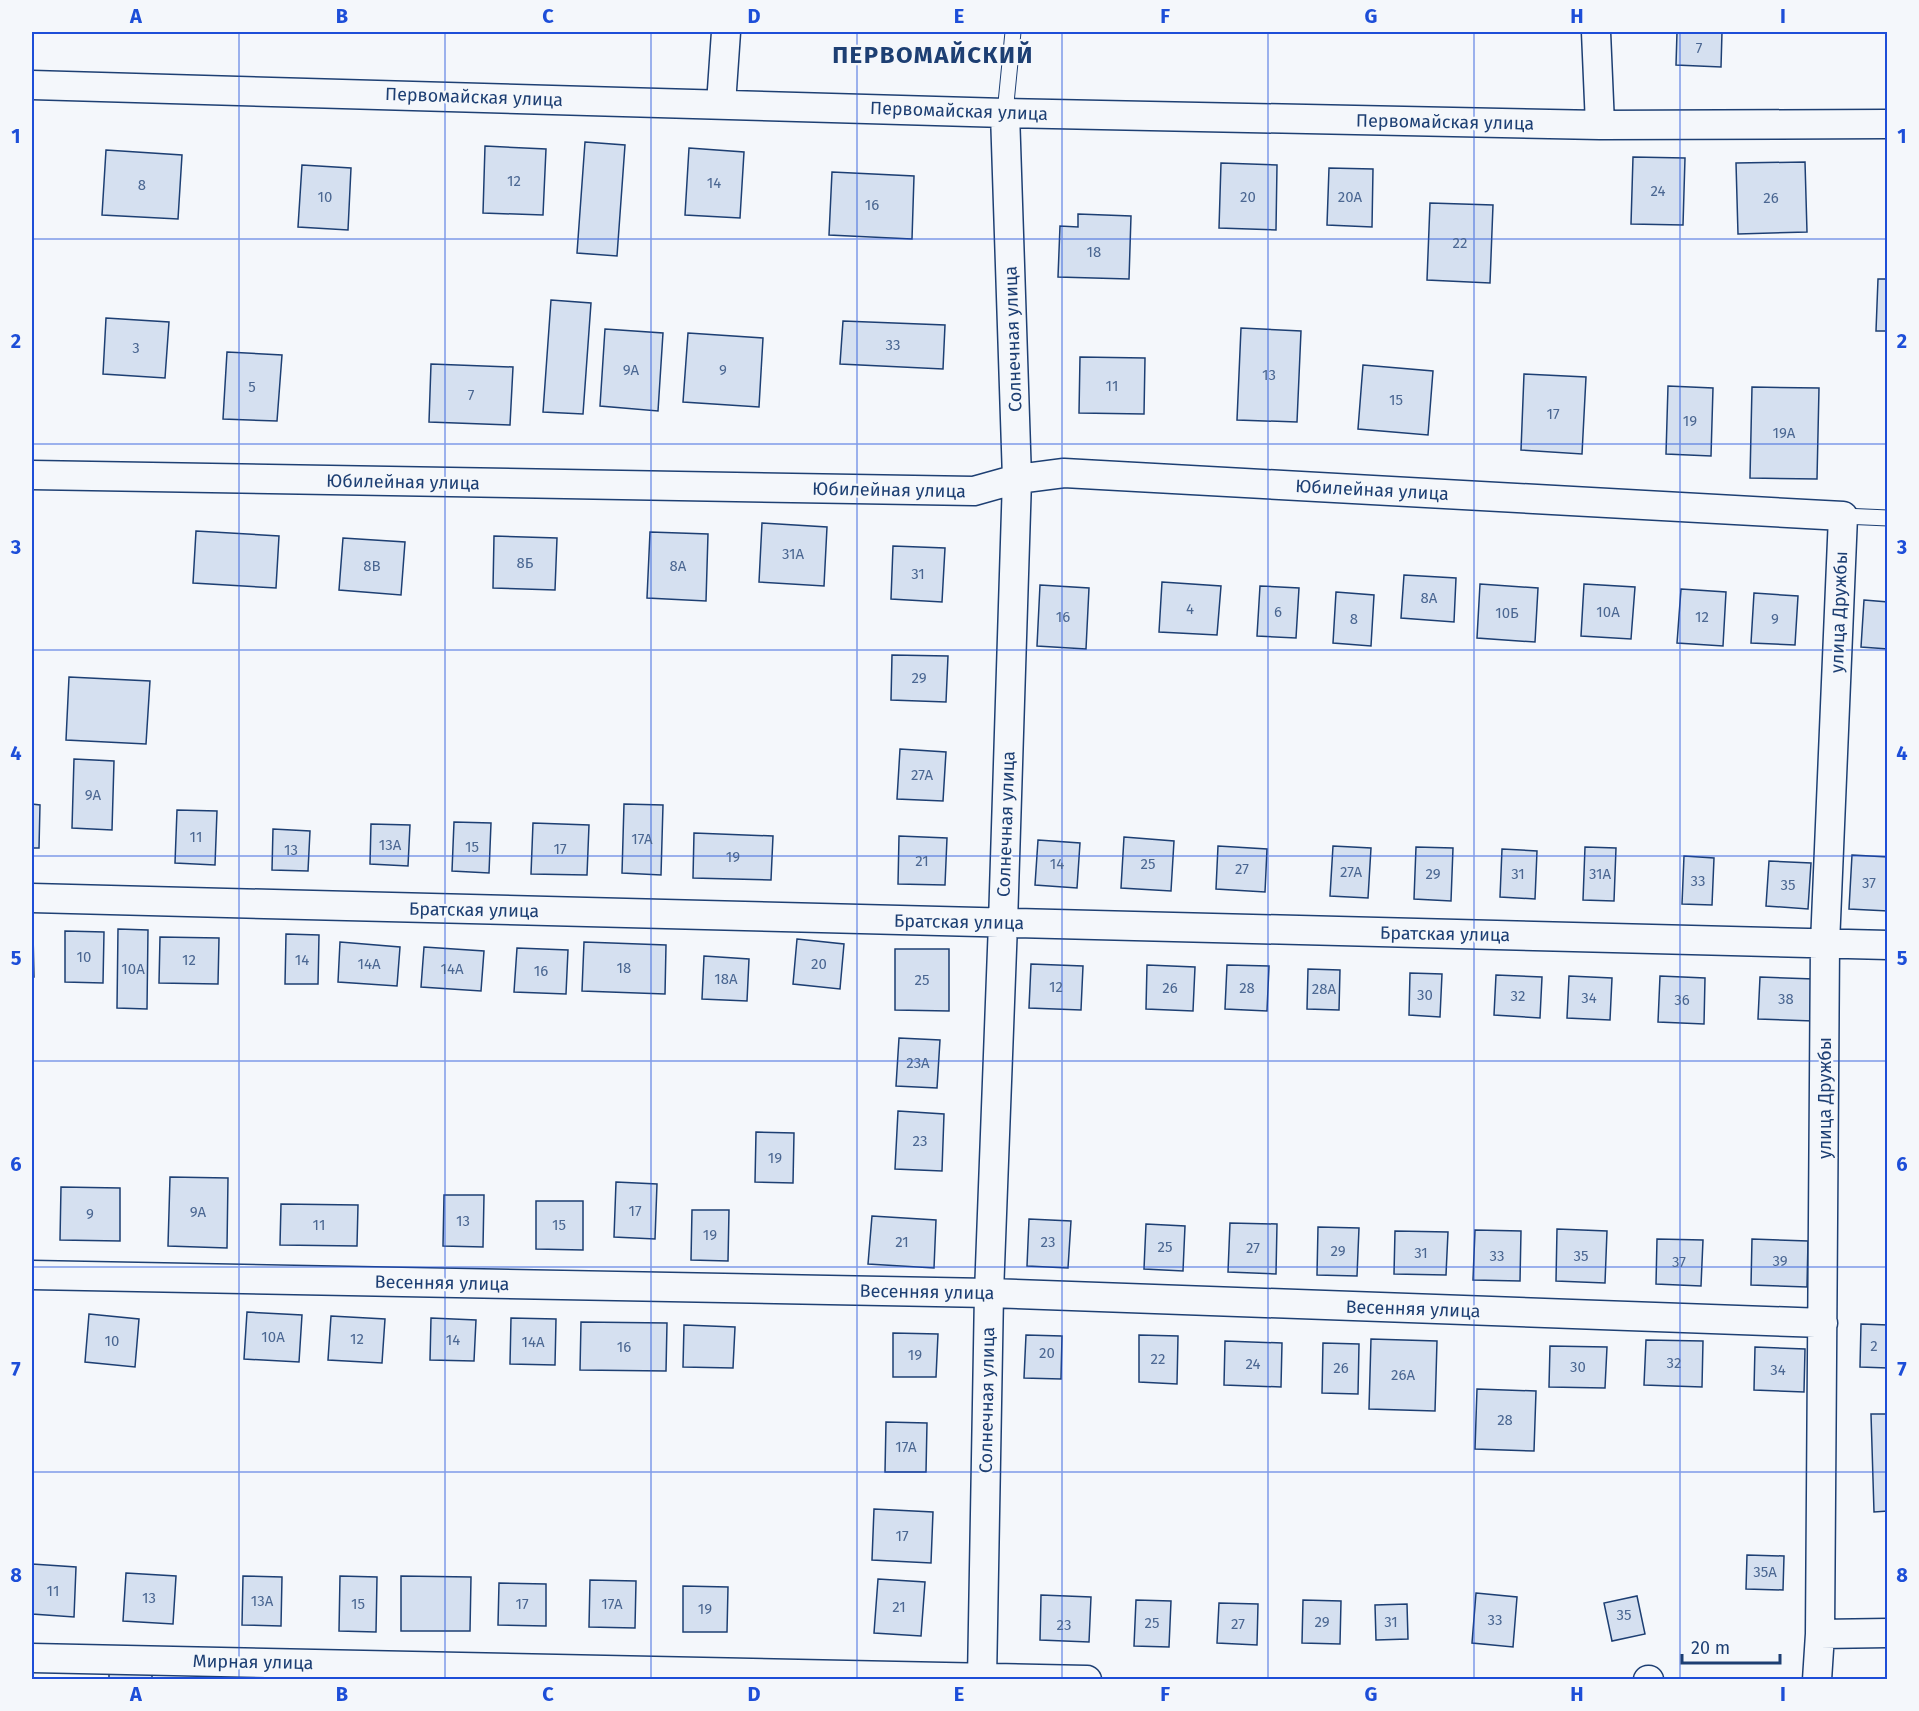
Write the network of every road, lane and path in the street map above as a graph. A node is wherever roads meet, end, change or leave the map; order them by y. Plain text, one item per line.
1 (726, 32) edge
2 (1013, 32) edge
3 (1596, 32) edge
4 (32, 85) edge
5 (721, 104) junction
6 (1005, 113) junction
7 (1887, 124) edge
8 (1600, 125) junction
9 (32, 475) edge
10 (1017, 479) junction
11 (1843, 516) junction
12 (1887, 518) edge
13 (32, 898) edge
14 (1003, 923) junction
15 (1826, 944) junction
16 (1887, 945) edge
17 (32, 1275) edge
18 (989, 1293) junction
19 (1823, 1323) junction
20 (1887, 1633) edge
21 (1820, 1634) junction
22 (32, 1658) edge
23 (982, 1678) edge
24 (1087, 1680) edge
25 (1817, 1680) edge

1 - 5 street
2 - 6 lane
3 - 8 street
4 - 5 street, Первомайская улица
5 - 6 street, Первомайская улица
6 - 8 street, Первомайская улица
6 - 10 street, Солнечная улица
7 - 8 street, Первомайская улица
9 - 10 street, Юбилейная улица
10 - 11 street, Юбилейная улица
10 - 14 street, Солнечная улица
11 - 12 lane, Юбилейная улица
11 - 15 street, улица Дружбы
13 - 14 street, Братская улица
14 - 15 street, Братская улица
14 - 18 street, Солнечная улица
15 - 16 street, Братская улица
15 - 19 street, улица Дружбы
17 - 18 street, Весенняя улица
18 - 19 street, Весенняя улица
18 - 23 street, Солнечная улица
19 - 21 street, улица Дружбы
20 - 21 street
21 - 25 street, улица Дружбы
22 - 23 street, Мирная улица
23 - 24 street, Мирная улица

